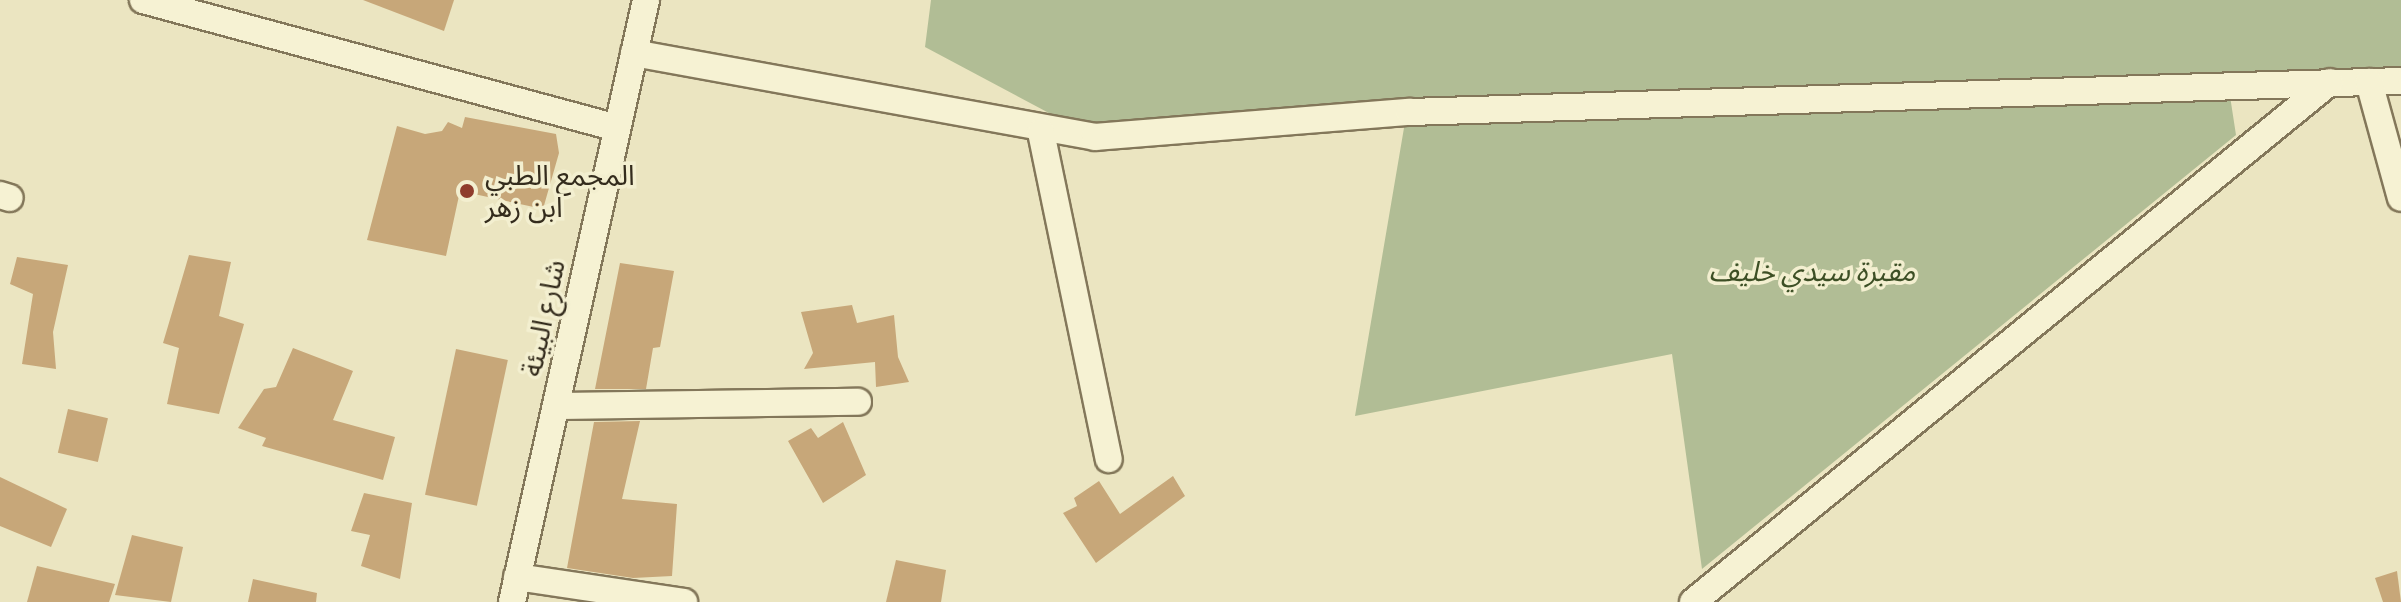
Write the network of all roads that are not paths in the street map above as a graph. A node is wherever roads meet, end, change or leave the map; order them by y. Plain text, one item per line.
1 (143, 0) edge
2 (646, 0) edge
3 (634, 53) junction
4 (2401, 81) edge
5 (2330, 82) junction
6 (2369, 82) junction
7 (617, 128) junction
8 (1041, 132) junction
9 (2401, 198) edge
10 (858, 402) dead end
11 (556, 406) junction
12 (1109, 459) dead end
13 (514, 590) edge
14 (684, 602) edge
15 (1693, 602) edge

1 - 7 street
2 - 3 street, شارع البيئة
3 - 7 street, شارع البيئة
3 - 8 street
4 - 6 street
5 - 6 street
5 - 8 street
5 - 15 street
6 - 9 street
7 - 11 street, شارع البيئة
8 - 12 street
10 - 11 street
11 - 13 street, شارع البيئة
13 - 14 street

